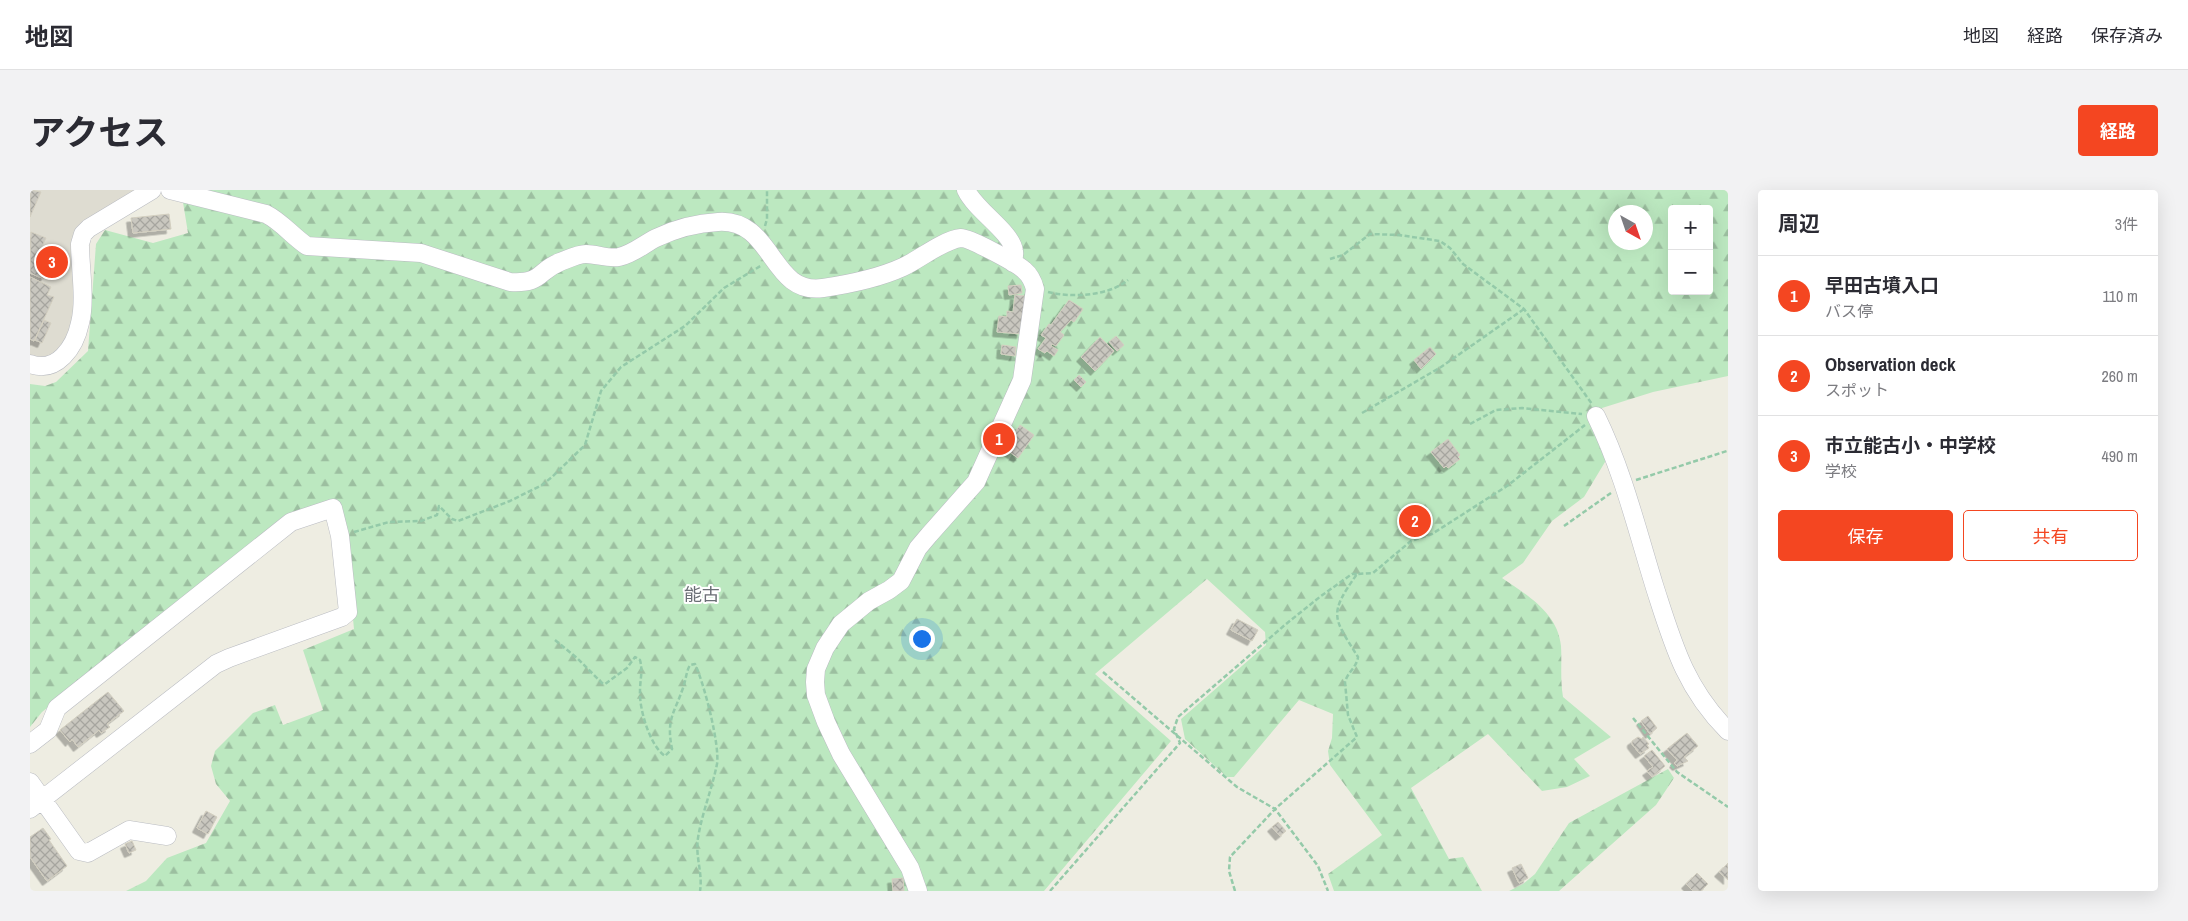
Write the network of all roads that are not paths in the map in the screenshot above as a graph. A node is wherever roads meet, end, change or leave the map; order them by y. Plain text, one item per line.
1 (152, 190) edge
2 (170, 190) edge
3 (966, 190) edge
4 (1013, 262) junction
5 (30, 364) edge
6 (1596, 416) road end
7 (1728, 732) edge
8 (30, 744) edge
9 (30, 782) edge
10 (37, 805) edge
11 (167, 836) dead end
12 (918, 891) edge

1 - 5 street
2 - 4 street
3 - 4 street
4 - 12 street
6 - 7 street
8 - 10 street
9 - 10 street
10 - 11 street

